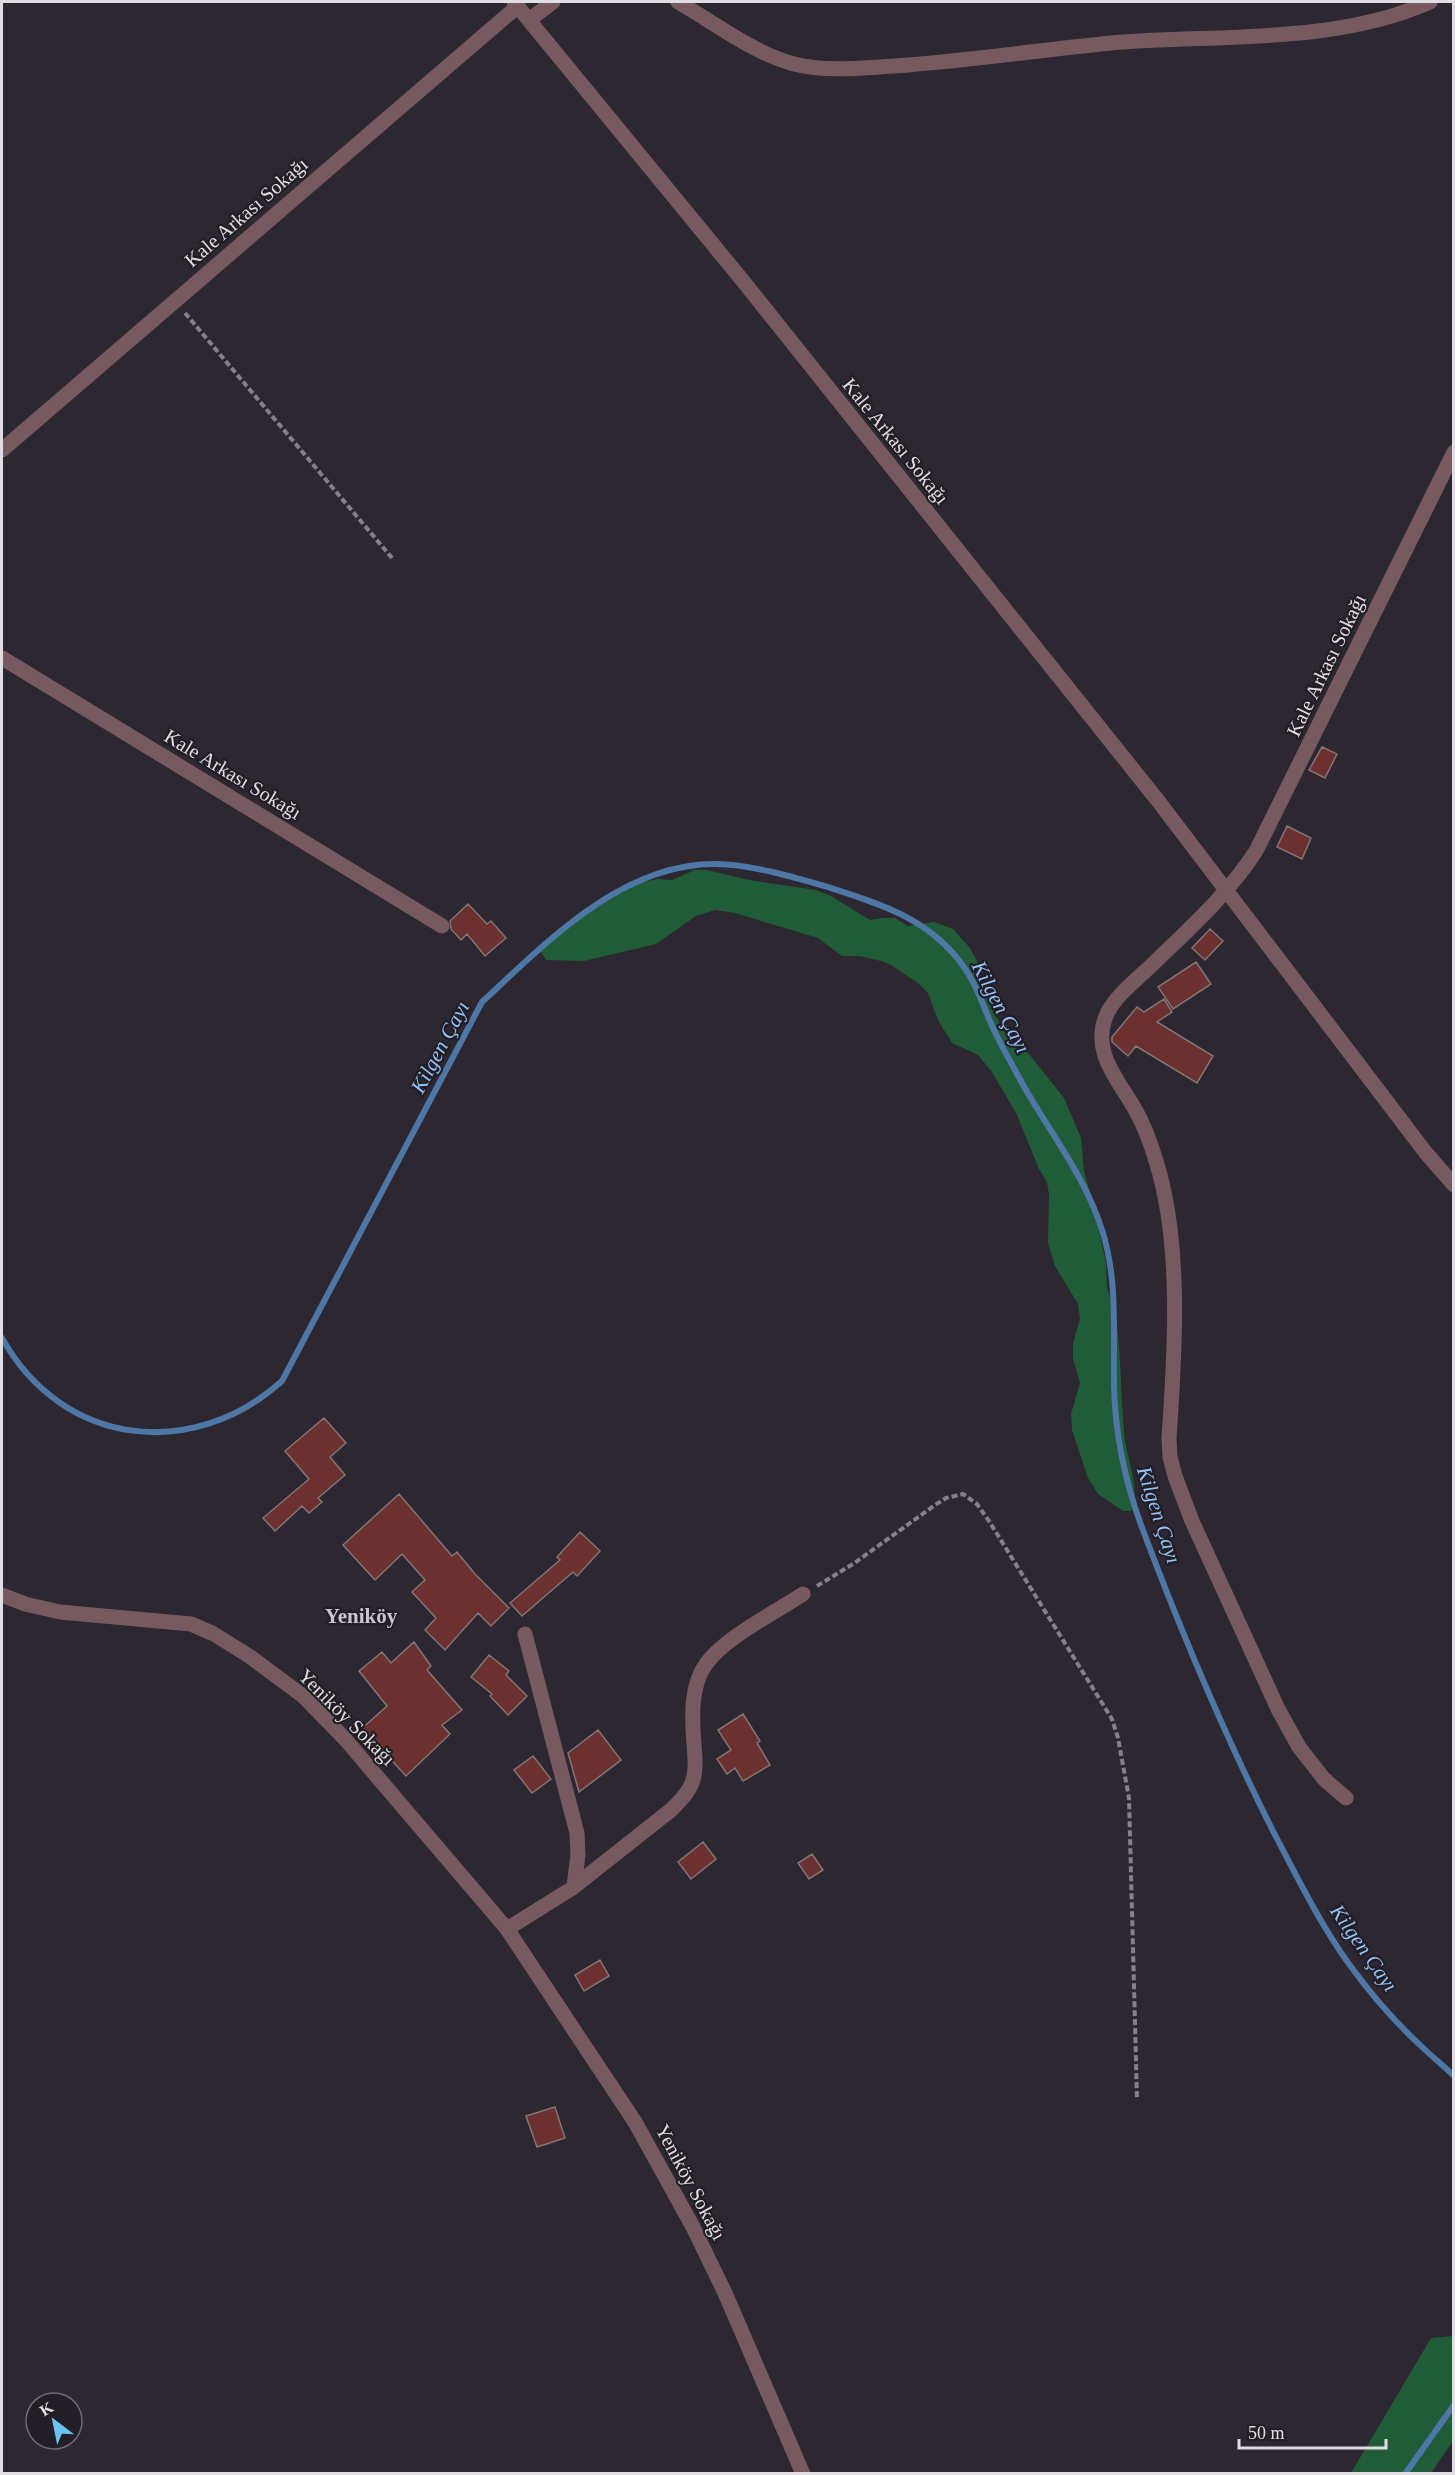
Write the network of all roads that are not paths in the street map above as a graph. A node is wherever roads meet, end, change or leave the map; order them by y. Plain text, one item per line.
1 (553, 2) edge
2 (678, 2) edge
3 (1430, 2) edge
4 (516, 4) edge
5 (529, 20) junction
6 (2, 450) edge
7 (1454, 452) edge
8 (2, 658) edge
9 (1226, 892) junction
10 (442, 926) dead end
11 (1454, 1185) edge
12 (803, 1594) road end
13 (2, 1595) edge
14 (525, 1634) dead end
15 (1346, 1798) dead end
16 (574, 1886) junction
17 (507, 1929) junction
18 (803, 2474) edge

1 - 5 street
2 - 3 street
4 - 5 street, Kale Arkası Sokağı
4 - 6 street, Kale Arkası Sokağı
5 - 9 street, Kale Arkası Sokağı
7 - 9 street, Kale Arkası Sokağı
8 - 10 street, Kale Arkası Sokağı
9 - 11 street, Kale Arkası Sokağı
9 - 15 street
12 - 16 street
13 - 17 street, Yeniköy Sokağı
14 - 16 street
16 - 17 street
17 - 18 street, Yeniköy Sokağı

